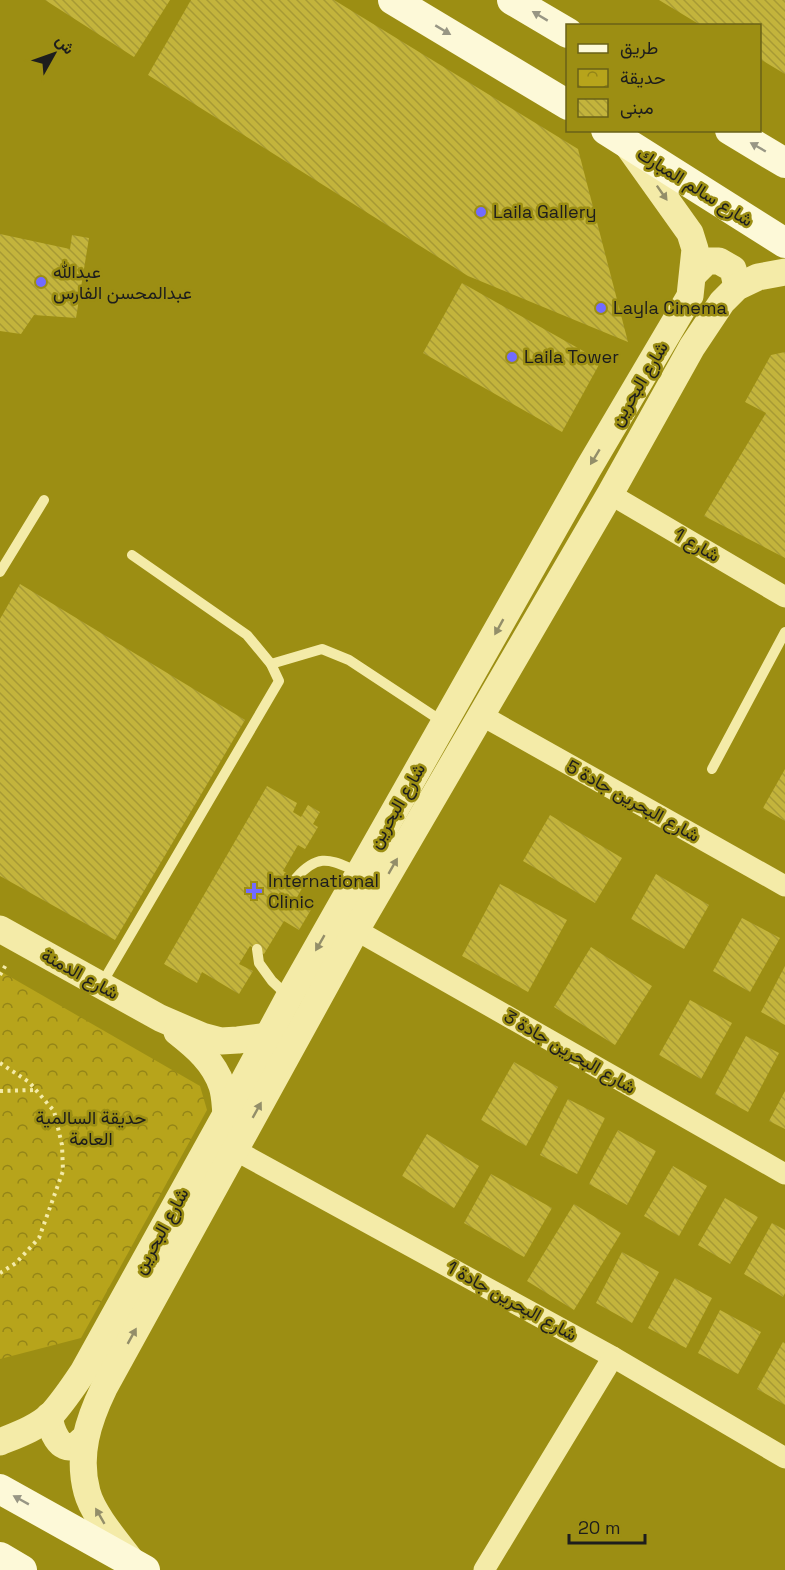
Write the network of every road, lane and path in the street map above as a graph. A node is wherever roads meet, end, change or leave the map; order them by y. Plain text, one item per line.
1 (393, 0) edge
2 (512, 0) edge
3 (566, 32) edge
4 (566, 104) edge
5 (733, 132) edge
6 (617, 138) edge
7 (785, 163) edge
8 (785, 243) edge
9 (785, 272) edge
10 (693, 275) junction
11 (737, 287) junction
12 (610, 494) junction
13 (44, 500) dead end
14 (132, 555) dead end
15 (0, 572) edge
16 (785, 597) edge
17 (785, 632) edge
18 (271, 664) junction
19 (481, 715) junction
20 (445, 723) junction
21 (712, 769) dead end
22 (360, 872) junction
23 (296, 878) dead end
24 (785, 886) edge
25 (0, 929) edge
26 (356, 930) junction
27 (256, 950) dead end
28 (101, 985) junction
29 (289, 997) junction
30 (160, 1018) junction
31 (269, 1036) junction
32 (0, 1063) edge
33 (36, 1089) junction
34 (0, 1091) edge
35 (226, 1114) junction
36 (235, 1150) junction
37 (785, 1174) edge
38 (0, 1273) edge
39 (613, 1357) junction
40 (49, 1416) junction
41 (85, 1438) junction
42 (0, 1442) edge
43 (785, 1458) edge
44 (0, 1489) edge
45 (0, 1557) edge
46 (139, 1567) edge
47 (22, 1570) edge
48 (484, 1570) edge

1 -> 4 main road
3 -> 2 main road
7 -> 5 main road
6 - 8 main road, شارع سالم المبارك
6 -> 10 street, شارع البحرين
9 - 11 street, شارع البحرين
10 - 11 street
10 -> 20 street, شارع البحرين
11 - 12 street, شارع البحرين
12 - 16 street, شارع 1
12 - 19 street, شارع البحرين
13 - 15 lane
14 - 18 lane
17 - 21 lane
18 - 20 lane
18 - 28 lane
19 - 24 street, شارع البحرين جادة 5
26 -> 19 street, شارع البحرين
20 - 22 street, شارع البحرين
22 - 23 lane
22 -> 29 street, شارع البحرين
25 - 28 street, شارع الدمنة
36 -> 26 street, شارع البحرين
26 - 37 street, شارع البحرين جادة 3
27 - 29 lane
28 - 30 street, شارع الدمنة
29 - 31 street, شارع البحرين
30 - 31 street, شارع الدمنة
30 - 35 street, شارع الدمنة
31 - 35 street, شارع البحرين
32 - 33 path
33 - 34 path
33 - 38 path
35 - 40 street, شارع البحرين
36 - 39 street, شارع البحرين جادة 1
41 -> 36 street, شارع البحرين
39 - 43 street, شارع البحرين جادة 1
39 - 48 street
40 - 41 street
40 - 42 street, شارع البحرين
46 -> 41 street, شارع البحرين
46 -> 44 main road
45 - 47 main road

